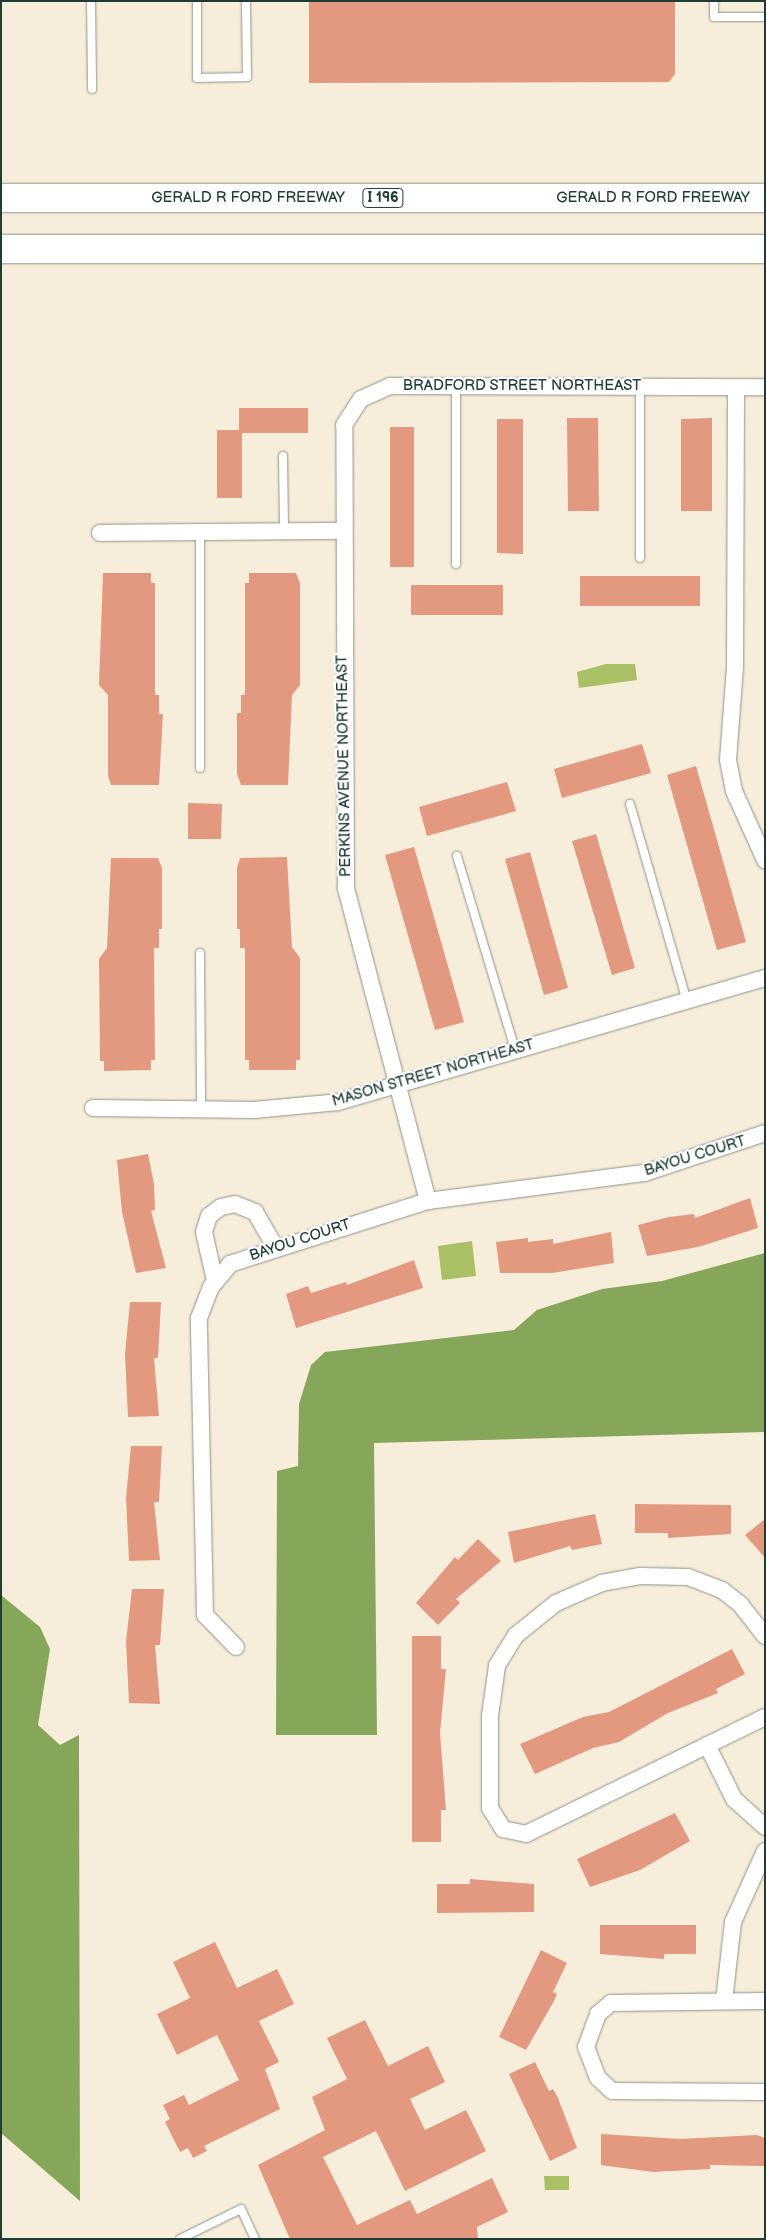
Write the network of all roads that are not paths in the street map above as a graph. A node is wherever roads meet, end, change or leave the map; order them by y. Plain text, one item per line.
1 (91, 1) edge
2 (197, 1) edge
3 (246, 1) edge
4 (714, 1) edge
5 (765, 17) edge
6 (92, 89) dead end
7 (1, 198) edge
8 (765, 198) edge
9 (1, 249) edge
10 (765, 249) edge
11 (456, 385) junction
12 (640, 387) junction
13 (736, 388) junction
14 (765, 388) edge
15 (283, 456) dead end
16 (342, 531) junction
17 (200, 532) junction
18 (284, 532) junction
19 (100, 533) dead end
20 (640, 558) dead end
21 (456, 564) dead end
22 (200, 768) dead end
23 (630, 804) dead end
24 (457, 856) dead end
25 (765, 860) edge
26 (200, 953) dead end
27 (765, 978) edge
28 (686, 1001) junction
29 (515, 1049) junction
30 (400, 1084) junction
31 (93, 1108) dead end
32 (201, 1110) junction
33 (765, 1133) edge
34 (428, 1201) junction
35 (275, 1246) junction
36 (215, 1281) junction
37 (765, 1636) edge
38 (236, 1647) dead end
39 (765, 1717) edge
40 (707, 1745) junction
41 (765, 1827) edge
42 (765, 1851) edge
43 (724, 2001) junction
44 (765, 2001) edge
45 (765, 2092) edge
46 (180, 2239) edge
47 (255, 2239) edge

1 - 6 lane
2 - 3 lane
4 - 5 lane
7 - 8 highway, GERALD R FORD FREEWAY / I 196
9 - 10 highway
11 - 12 street, BRADFORD STREET NORTHEAST
11 - 16 street, BRADFORD STREET NORTHEAST
11 - 21 lane
12 - 13 street, BRADFORD STREET NORTHEAST
12 - 20 lane
13 - 14 street, BRADFORD STREET NORTHEAST
13 - 25 street
15 - 18 lane
16 - 18 street
16 - 30 street, PERKINS AVENUE NORTHEAST
17 - 18 street
17 - 19 street
17 - 22 lane
23 - 28 lane
24 - 29 lane
26 - 32 lane
27 - 28 street, MASON STREET NORTHEAST
28 - 29 street, MASON STREET NORTHEAST
29 - 30 street, MASON STREET NORTHEAST
30 - 32 street, MASON STREET NORTHEAST
30 - 34 street, PERKINS AVENUE NORTHEAST
31 - 32 street, MASON STREET NORTHEAST
33 - 34 street, BAYOU COURT
34 - 35 street, BAYOU COURT
35 - 36 street, BAYOU COURT
35 - 36 street
36 - 38 street, BAYOU COURT
37 - 40 street
39 - 40 street
40 - 41 street
42 - 43 street
43 - 44 street
43 - 45 street
46 - 47 lane

